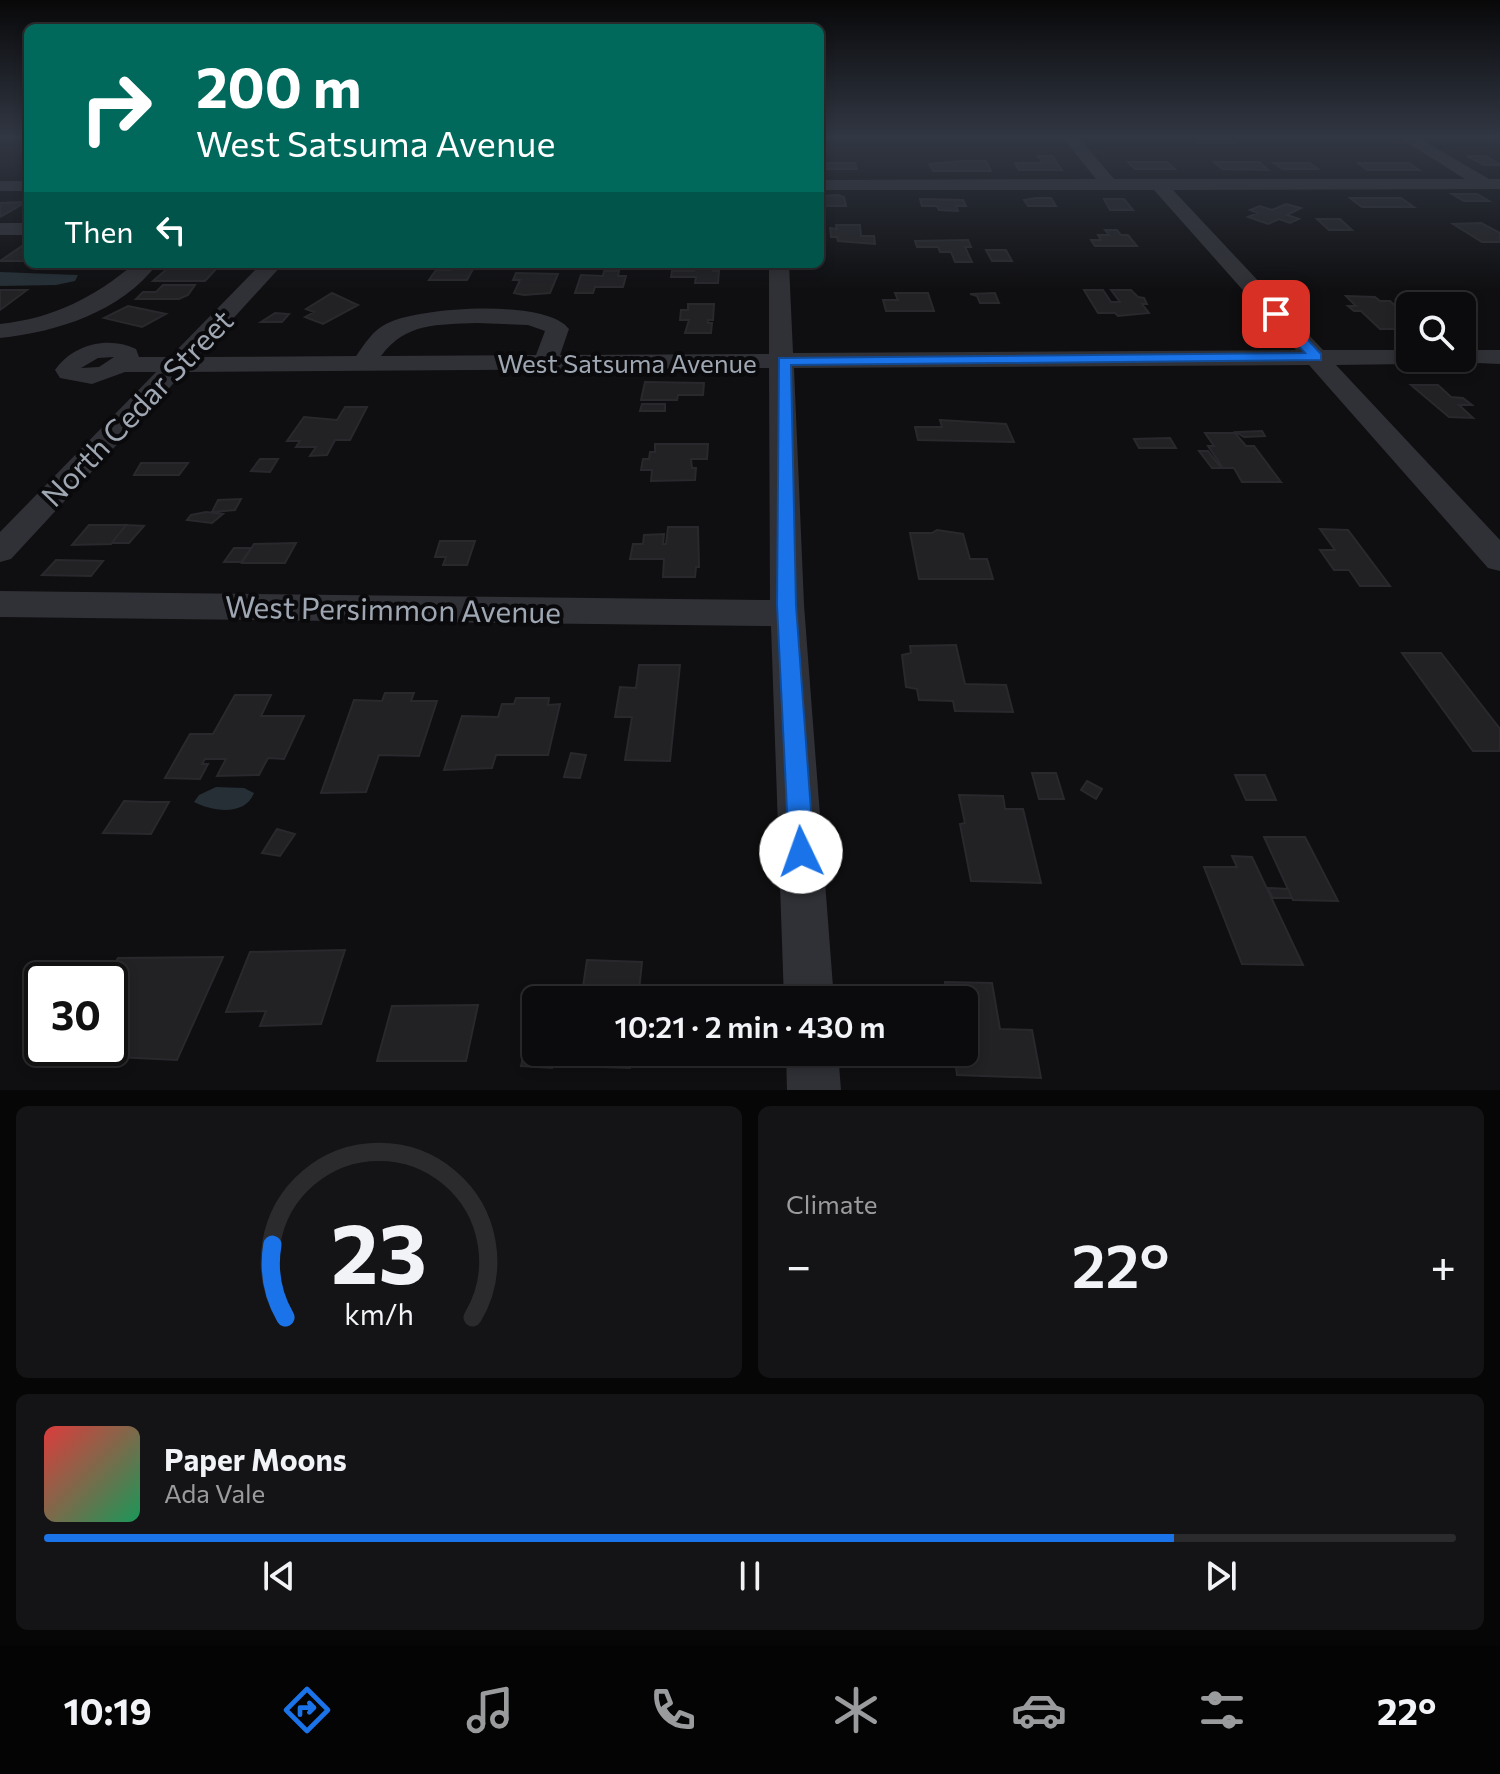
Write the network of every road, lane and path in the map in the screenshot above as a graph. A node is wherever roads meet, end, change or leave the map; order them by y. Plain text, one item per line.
1 (1162, 189) edge
2 (0, 229) edge
3 (24, 229) edge
4 (142, 268) edge
5 (269, 268) edge
6 (779, 268) edge
7 (51, 323) junction
8 (0, 331) edge
9 (1316, 357) junction
10 (1396, 357) edge
11 (1476, 357) edge
12 (1500, 357) edge
13 (784, 361) junction
14 (364, 362) junction
15 (546, 362) junction
16 (179, 363) junction
17 (0, 551) edge
18 (1500, 560) edge
19 (0, 604) edge
20 (787, 613) junction
21 (808, 986) edge
22 (813, 1066) edge
23 (814, 1090) edge

1 - 9 street
2 - 3 street
4 - 7 street
5 - 16 street, North Cedar Street
6 - 13 street
7 - 8 street
7 - 16 street, West Satsuma Avenue
9 - 10 street, West Satsuma Avenue
9 - 13 street, West Satsuma Avenue
9 - 18 street
11 - 12 street
13 - 15 street, West Satsuma Avenue
13 - 20 street
14 - 15 street, West Satsuma Avenue
14 - 15 street
14 - 16 street, West Satsuma Avenue
16 - 17 street, North Cedar Street
19 - 20 street, West Persimmon Avenue
20 - 21 street
22 - 23 street

